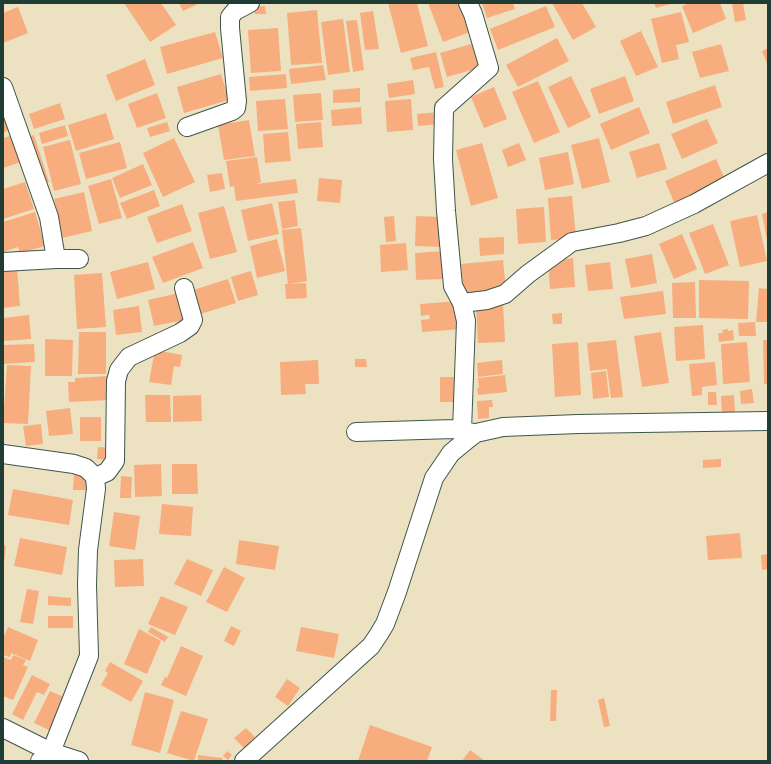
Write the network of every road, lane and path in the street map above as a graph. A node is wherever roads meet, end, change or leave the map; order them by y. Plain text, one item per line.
1 (250, 3) edge
2 (468, 3) edge
3 (3, 87) edge
4 (187, 127) dead end
5 (768, 163) edge
6 (56, 259) junction
7 (80, 259) dead end
8 (3, 262) edge
9 (184, 288) dead end
10 (462, 303) junction
11 (768, 421) edge
12 (356, 432) dead end
13 (469, 432) junction
14 (3, 454) edge
15 (95, 477) junction
16 (3, 728) edge
17 (45, 757) edge
18 (79, 761) edge
19 (244, 761) edge

1 - 4 street
2 - 10 street
3 - 6 street
5 - 10 street
6 - 7 street
6 - 8 street
9 - 15 street
10 - 13 street
11 - 13 street
12 - 13 street
13 - 19 street
14 - 15 street
15 - 17 street
16 - 17 street
17 - 18 street

